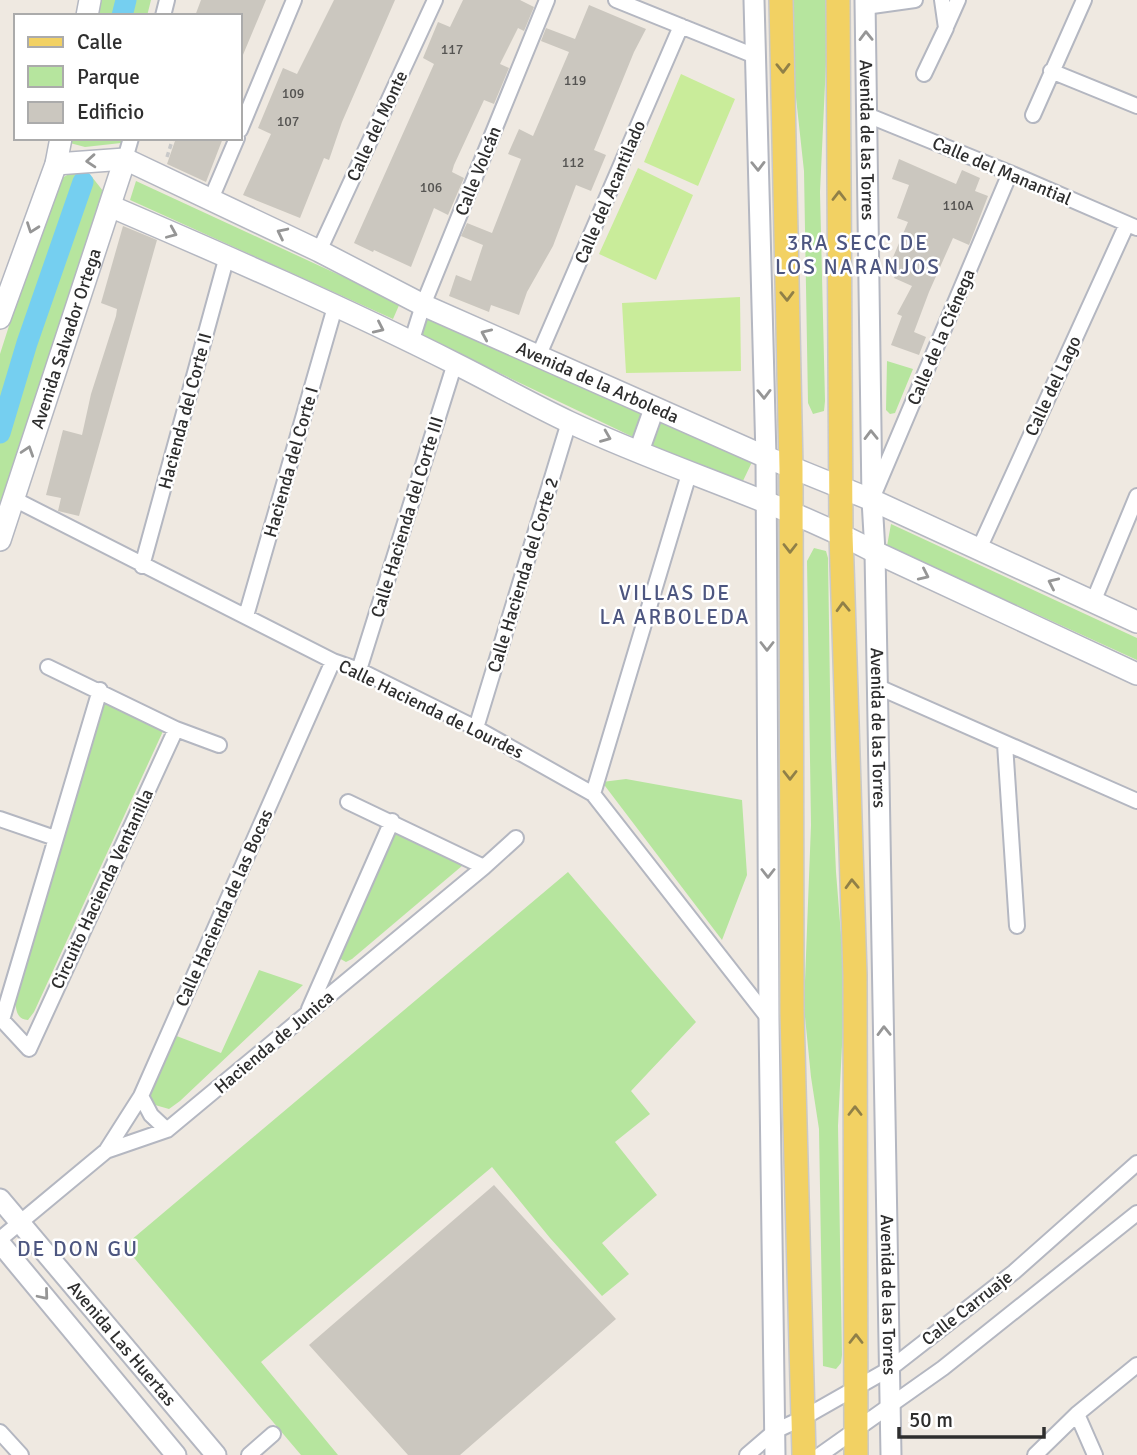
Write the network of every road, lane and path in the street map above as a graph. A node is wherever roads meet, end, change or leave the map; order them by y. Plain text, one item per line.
1 (294, 0) edge
2 (435, 0) edge
3 (547, 0) edge
4 (616, 0) edge
5 (754, 0) edge
6 (781, 0) edge
7 (838, 0) edge
8 (915, 0) edge
9 (942, 0) edge
10 (958, 0) edge
11 (1084, 0) edge
12 (865, 4) edge
13 (681, 26) junction
14 (946, 28) junction
15 (755, 56) junction
16 (1051, 71) junction
17 (924, 74) dead end
18 (1137, 106) edge
19 (866, 115) junction
20 (1033, 115) dead end
21 (242, 126) edge
22 (61, 140) edge
23 (235, 140) edge
24 (128, 149) edge
25 (56, 164) junction
26 (1010, 173) junction
27 (211, 199) junction
28 (110, 206) junction
29 (1132, 226) edge
30 (318, 251) junction
31 (227, 256) junction
32 (423, 305) junction
33 (335, 307) junction
34 (0, 318) edge
35 (411, 343) junction
36 (538, 358) junction
37 (455, 363) junction
38 (654, 409) junction
39 (569, 422) junction
40 (639, 451) junction
41 (766, 457) junction
42 (791, 468) junction
43 (689, 474) junction
44 (841, 487) junction
45 (1137, 496) edge
46 (12, 498) junction
47 (872, 500) junction
48 (766, 503) junction
49 (790, 513) junction
50 (841, 534) junction
51 (0, 540) edge
52 (979, 548) junction
53 (875, 552) junction
54 (142, 566) junction
55 (1093, 601) junction
56 (246, 616) junction
57 (1137, 622) edge
58 (333, 661) junction
59 (48, 667) dead end
60 (359, 670) junction
61 (1137, 674) edge
62 (876, 686) junction
63 (100, 690) junction
64 (476, 728) junction
65 (176, 729) junction
66 (1005, 744) junction
67 (219, 745) dead end
68 (593, 794) junction
69 (1137, 801) edge
70 (348, 802) dead end
71 (0, 819) edge
72 (392, 821) junction
73 (55, 838) junction
74 (516, 838) dead end
75 (484, 867) junction
76 (1017, 926) dead end
77 (307, 1014) junction
78 (769, 1019) junction
79 (141, 1096) junction
80 (167, 1130) junction
81 (106, 1151) junction
82 (1137, 1163) edge
83 (0, 1199) edge
84 (1137, 1213) edge
85 (19, 1224) junction
86 (0, 1241) edge
87 (1137, 1365) edge
88 (891, 1368) junction
89 (856, 1389) junction
90 (890, 1407) junction
91 (1077, 1414) junction
92 (803, 1418) junction
93 (775, 1431) junction
94 (0, 1432) edge
95 (856, 1432) junction
96 (273, 1434) dead end
97 (20, 1455) edge
98 (176, 1455) edge
99 (216, 1455) edge
100 (249, 1455) edge
101 (747, 1455) edge
102 (775, 1455) edge
103 (804, 1455) edge
104 (820, 1455) edge
105 (856, 1455) edge
106 (891, 1455) edge
107 (1035, 1455) edge
108 (1096, 1455) edge

1 - 21 street
2 - 30 street, Calle del Monte
3 - 32 street, Calle Volcán
4 - 13 street
5 - 15 street
6 -> 42 main road
44 -> 7 main road, Avenida de las Torres
8 - 12 street
9 - 14 street
10 - 14 street
11 - 16 street
19 -> 12 street, Avenida de las Torres
13 - 15 street
13 - 36 street, Calle del Acantilado
14 - 17 street
15 -> 41 street
16 - 18 street
16 - 20 street
19 - 26 street, Calle del Manantial
47 -> 19 street, Avenida de las Torres
22 - 25 main road
23 - 27 street
24 -> 25 main road, Avenida de la Arboleda
24 - 27 main road, Avenida de la Arboleda
24 - 28 main road, Avenida Salvador Ortega
25 -> 34 main road
26 - 29 street, Calle del Manantial
26 - 47 street, Calle de la Ciénega
30 -> 27 main road, Avenida de la Arboleda
28 -> 31 main road
46 -> 28 main road, Avenida Salvador Ortega
29 - 52 street, Calle del Lago
30 - 32 main road, Avenida de la Arboleda
31 - 33 main road
31 - 54 street, Hacienda del Corte II
32 - 35 street, Calle Volcán
36 -> 32 main road, Avenida de la Arboleda
33 -> 35 main road
33 - 56 street, Hacienda del Corte I
35 - 37 main road
36 - 38 main road, Avenida de la Arboleda
37 - 39 main road
37 - 60 street, Calle Hacienda del Corte III
38 - 40 street
38 - 41 main road, Avenida de la Arboleda
39 -> 40 main road
39 - 64 street, Calle Hacienda del Corte 2
40 - 43 main road
41 - 42 main road, Avenida de la Arboleda
41 - 48 street
42 - 44 main road, Avenida de la Arboleda
42 - 49 main road
43 - 48 main road
43 - 68 street
44 - 47 main road, Avenida de la Arboleda
44 - 50 main road, Avenida de las Torres
45 - 55 street
46 - 51 main road, Avenida Salvador Ortega
46 - 54 street, Calle Hacienda de Lourdes
47 - 52 main road, Avenida de la Arboleda
47 - 53 street, Avenida de las Torres
48 - 49 main road
48 -> 78 street
49 - 50 main road
49 -> 92 main road
50 - 53 main road
89 -> 50 main road, Avenida de las Torres
55 -> 52 main road, Avenida de la Arboleda
53 -> 61 main road
53 - 62 street, Avenida de las Torres
54 - 56 street, Calle Hacienda de Lourdes
55 - 57 main road, Avenida de la Arboleda
56 - 58 street, Calle Hacienda de Lourdes
58 - 60 street, Calle Hacienda de Lourdes
58 - 79 street, Calle Hacienda de las Bocas
59 - 63 street
60 - 64 street, Calle Hacienda de Lourdes
62 - 66 street
88 -> 62 street, Avenida de las Torres
63 - 65 street
63 - 73 street
64 - 68 street, Calle Hacienda de Lourdes
65 - 67 street
65 - 73 street, Circuito Hacienda Ventanilla
66 - 69 street
66 - 76 street
68 - 78 street, Calle Hacienda de Lourdes
70 - 72 street
71 - 73 street
72 - 75 street
72 - 77 street
74 - 75 street, Hacienda de Junica
75 - 77 street, Hacienda de Junica
77 - 80 street, Hacienda de Junica
78 - 93 street
79 - 80 street
79 - 81 street, Calle Hacienda de las Bocas
80 - 81 street, Hacienda de Junica
81 - 85 street, Hacienda de Junica
82 - 88 street, Calle Carruaje
83 - 85 street, Avenida Las Huertas
84 - 90 street
85 - 86 street, Hacienda de Junica
85 - 99 street, Avenida Las Huertas
86 -> 98 street, Avenida Las Huertas
87 - 91 street
88 - 89 street, Calle Carruaje
88 - 90 street, Avenida de las Torres
89 - 92 street, Calle Carruaje
89 - 95 main road, Avenida de las Torres
90 - 95 street
90 - 106 street, Avenida de las Torres
91 - 107 street
91 - 108 street
92 - 93 street, Calle Carruaje
92 - 103 main road
93 - 101 street, Calle Carruaje
93 - 102 street
94 - 97 street
95 - 104 street
95 - 105 main road, Avenida de las Torres
96 - 100 street

